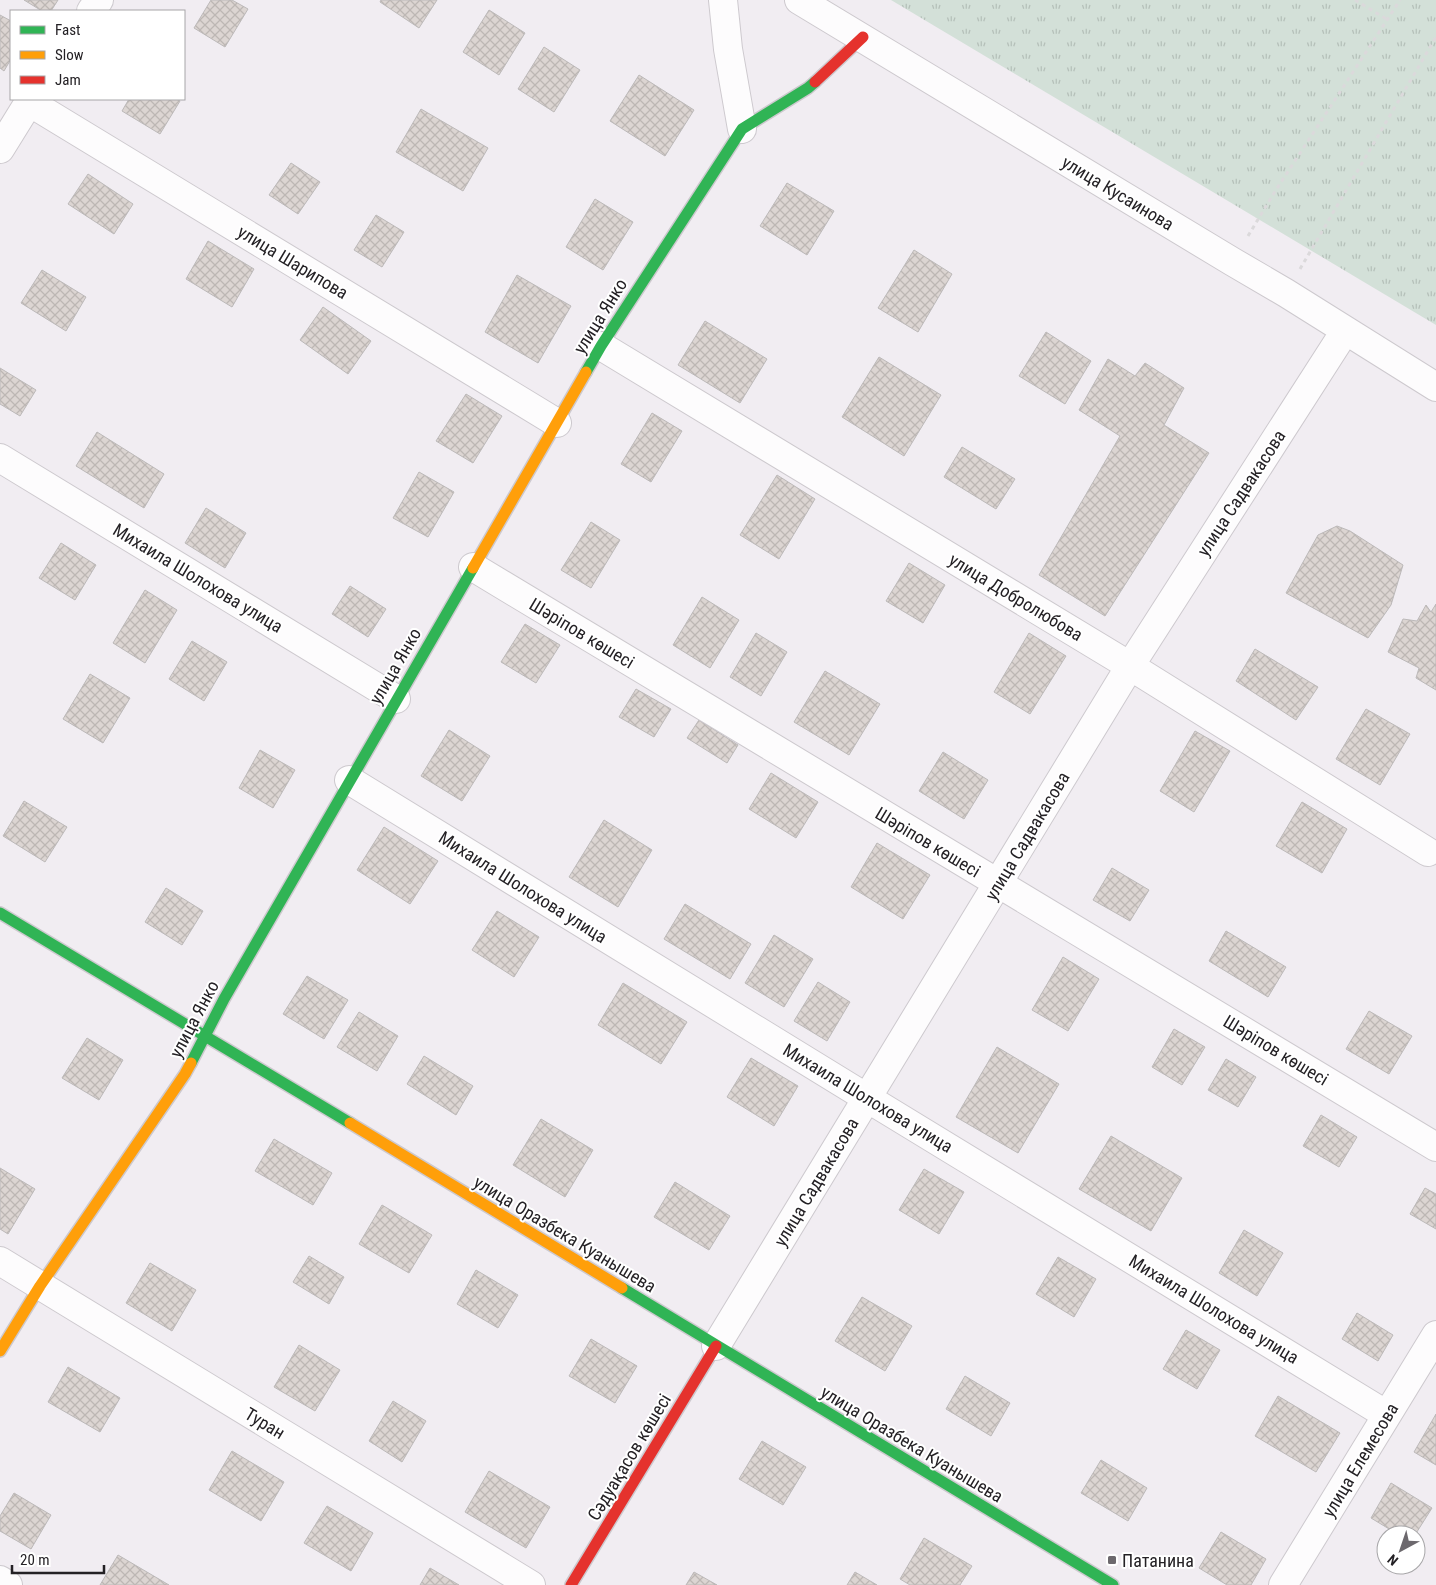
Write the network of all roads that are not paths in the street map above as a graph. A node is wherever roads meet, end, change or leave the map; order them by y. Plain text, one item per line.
1 (723, 0) edge
2 (799, 0) edge
3 (863, 37) junction
4 (30, 100) edge
5 (742, 129) junction
6 (0, 149) edge
7 (1345, 331) junction
8 (601, 346) junction
9 (1436, 387) edge
10 (557, 423) junction
11 (0, 458) edge
12 (473, 567) junction
13 (1130, 666) junction
14 (396, 698) junction
15 (350, 780) junction
16 (1428, 852) dead end
17 (998, 884) junction
18 (0, 913) edge
19 (205, 1035) junction
20 (867, 1098) junction
21 (1436, 1147) edge
22 (0, 1261) edge
23 (40, 1286) junction
24 (1436, 1335) edge
25 (716, 1346) junction
26 (0, 1351) edge
27 (1387, 1415) junction
28 (0, 1580) edge
29 (8, 1585) edge
30 (531, 1585) edge
31 (571, 1585) edge
32 (1113, 1585) edge
33 (1283, 1585) edge

1 - 5 street
2 - 3 street, улица Кусаинова
3 - 5 street, улица Янко
3 - 7 street, улица Кусаинова
4 - 6 street
4 - 10 street, улица Шарипова
5 - 8 street, улица Янко
7 - 9 street, улица Кусаинова
7 - 13 street, улица Садвакасова
8 - 10 street, улица Янко
8 - 13 street, улица Добролюбова
10 - 12 street, улица Янко
11 - 14 street, Михаила Шолохова улица
12 - 14 street, улица Янко
12 - 17 street, Шәріпов көшесі
13 - 16 street, улица Добролюбова
13 - 17 street, улица Садвакасова
14 - 15 street, улица Янко
15 - 19 street, улица Янко
15 - 20 street, Михаила Шолохова улица
17 - 20 street, улица Садвакасова
17 - 21 street, Шәріпов көшесі
18 - 19 street, улица Оразбека Куанышева
19 - 23 street, улица Янко
19 - 25 street, улица Оразбека Куанышева
20 - 25 street, улица Садвакасова
20 - 27 street, Михаила Шолохова улица
22 - 23 street, Туран
23 - 26 street, улица Янко
23 - 30 street, Туран
24 - 27 street, улица Елемесова
25 - 31 street, Сәдуақасов көшесі
25 - 32 street, улица Оразбека Куанышева
27 - 33 street, улица Елемесова
28 - 29 street

